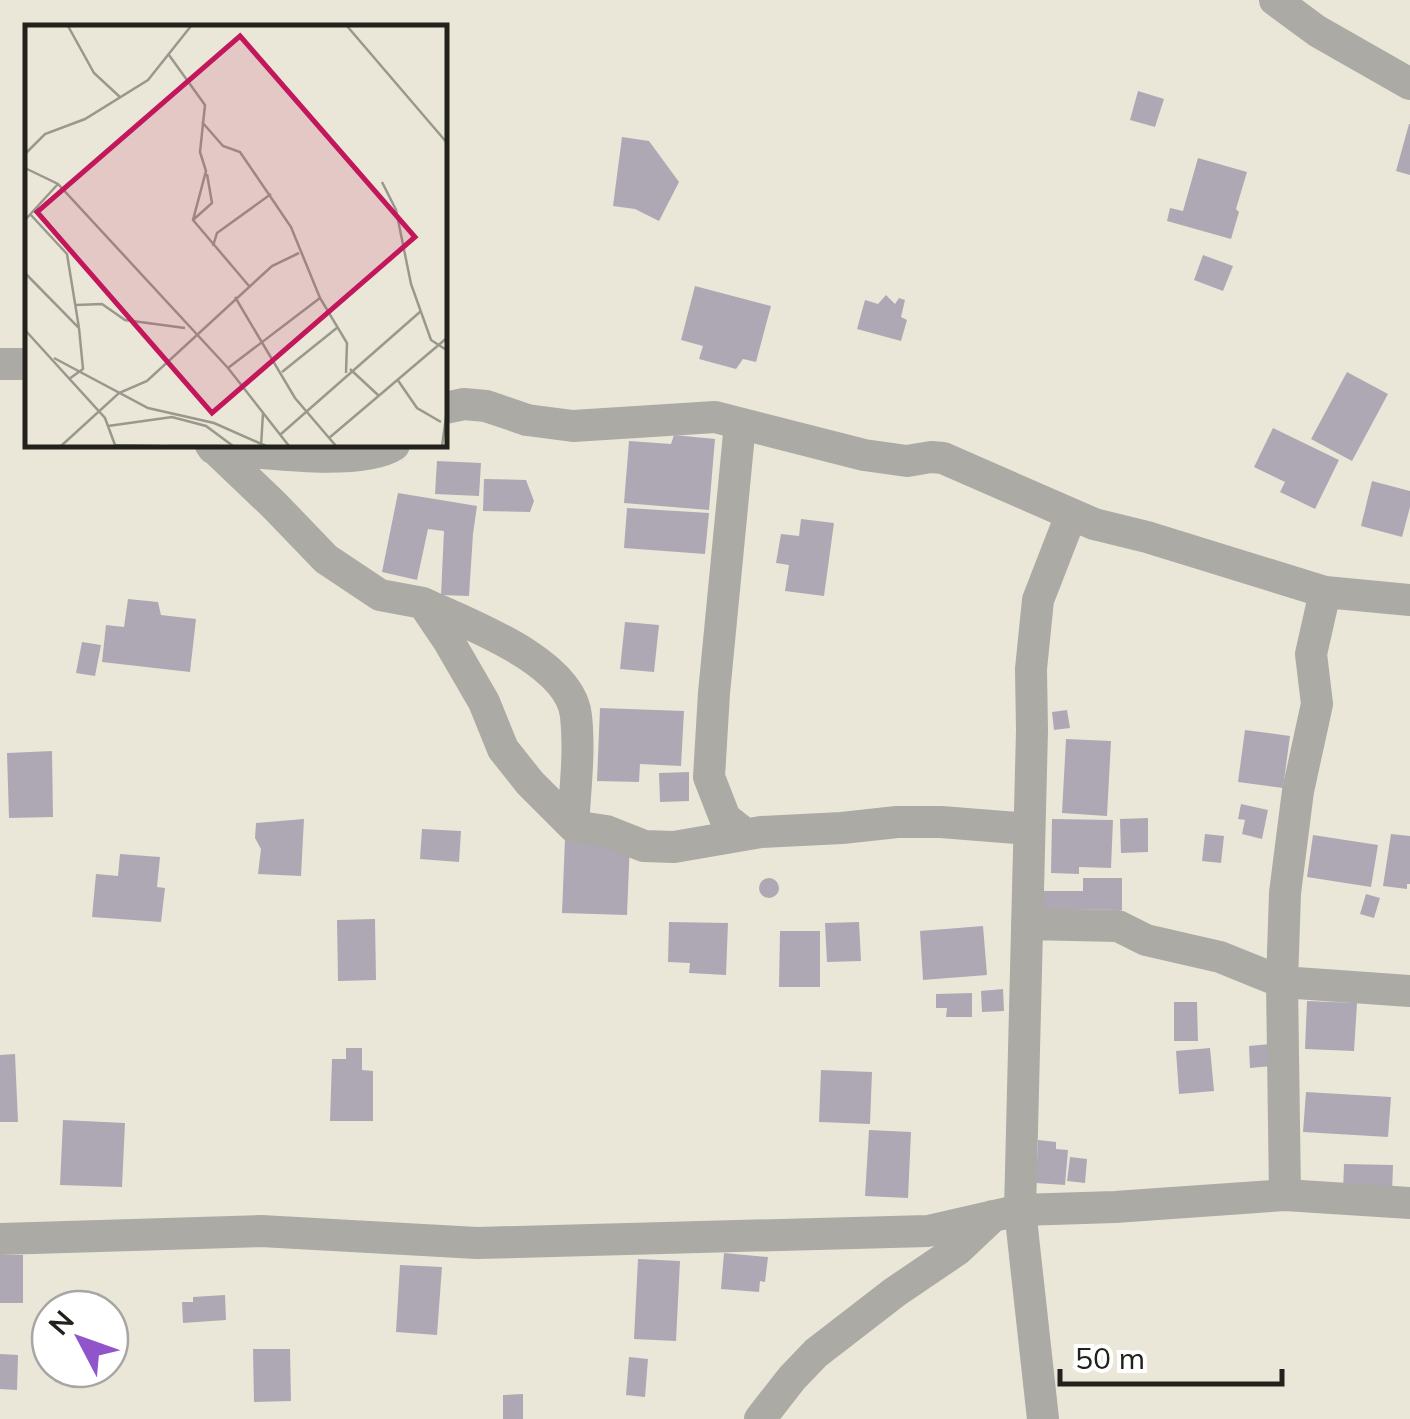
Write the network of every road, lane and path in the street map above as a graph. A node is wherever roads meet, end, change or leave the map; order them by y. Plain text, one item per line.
1 (1275, 0) edge
2 (1410, 84) edge
3 (448, 407) edge
4 (740, 424) junction
5 (213, 448) edge
6 (227, 448) edge
7 (390, 448) edge
8 (1071, 515) junction
9 (1325, 592) junction
10 (1410, 600) edge
11 (423, 603) junction
12 (573, 826) junction
13 (1030, 830) junction
14 (745, 834) junction
15 (1028, 924) junction
16 (1282, 982) junction
17 (1410, 991) edge
18 (1286, 1195) junction
19 (1410, 1203) edge
20 (1007, 1213) junction
21 (0, 1239) edge
22 (760, 1419) edge
23 (1044, 1419) edge

1 - 2 street
3 - 4 street
4 - 8 street
4 - 14 street
5 - 11 street
6 - 7 street
8 - 9 street
8 - 13 street
9 - 10 street
9 - 16 street
11 - 12 street
11 - 12 street
12 - 14 street
13 - 14 street
13 - 15 street
15 - 16 street
15 - 20 street
16 - 17 street
16 - 18 street
18 - 19 street
18 - 20 street
20 - 21 street
20 - 22 street
20 - 23 street

